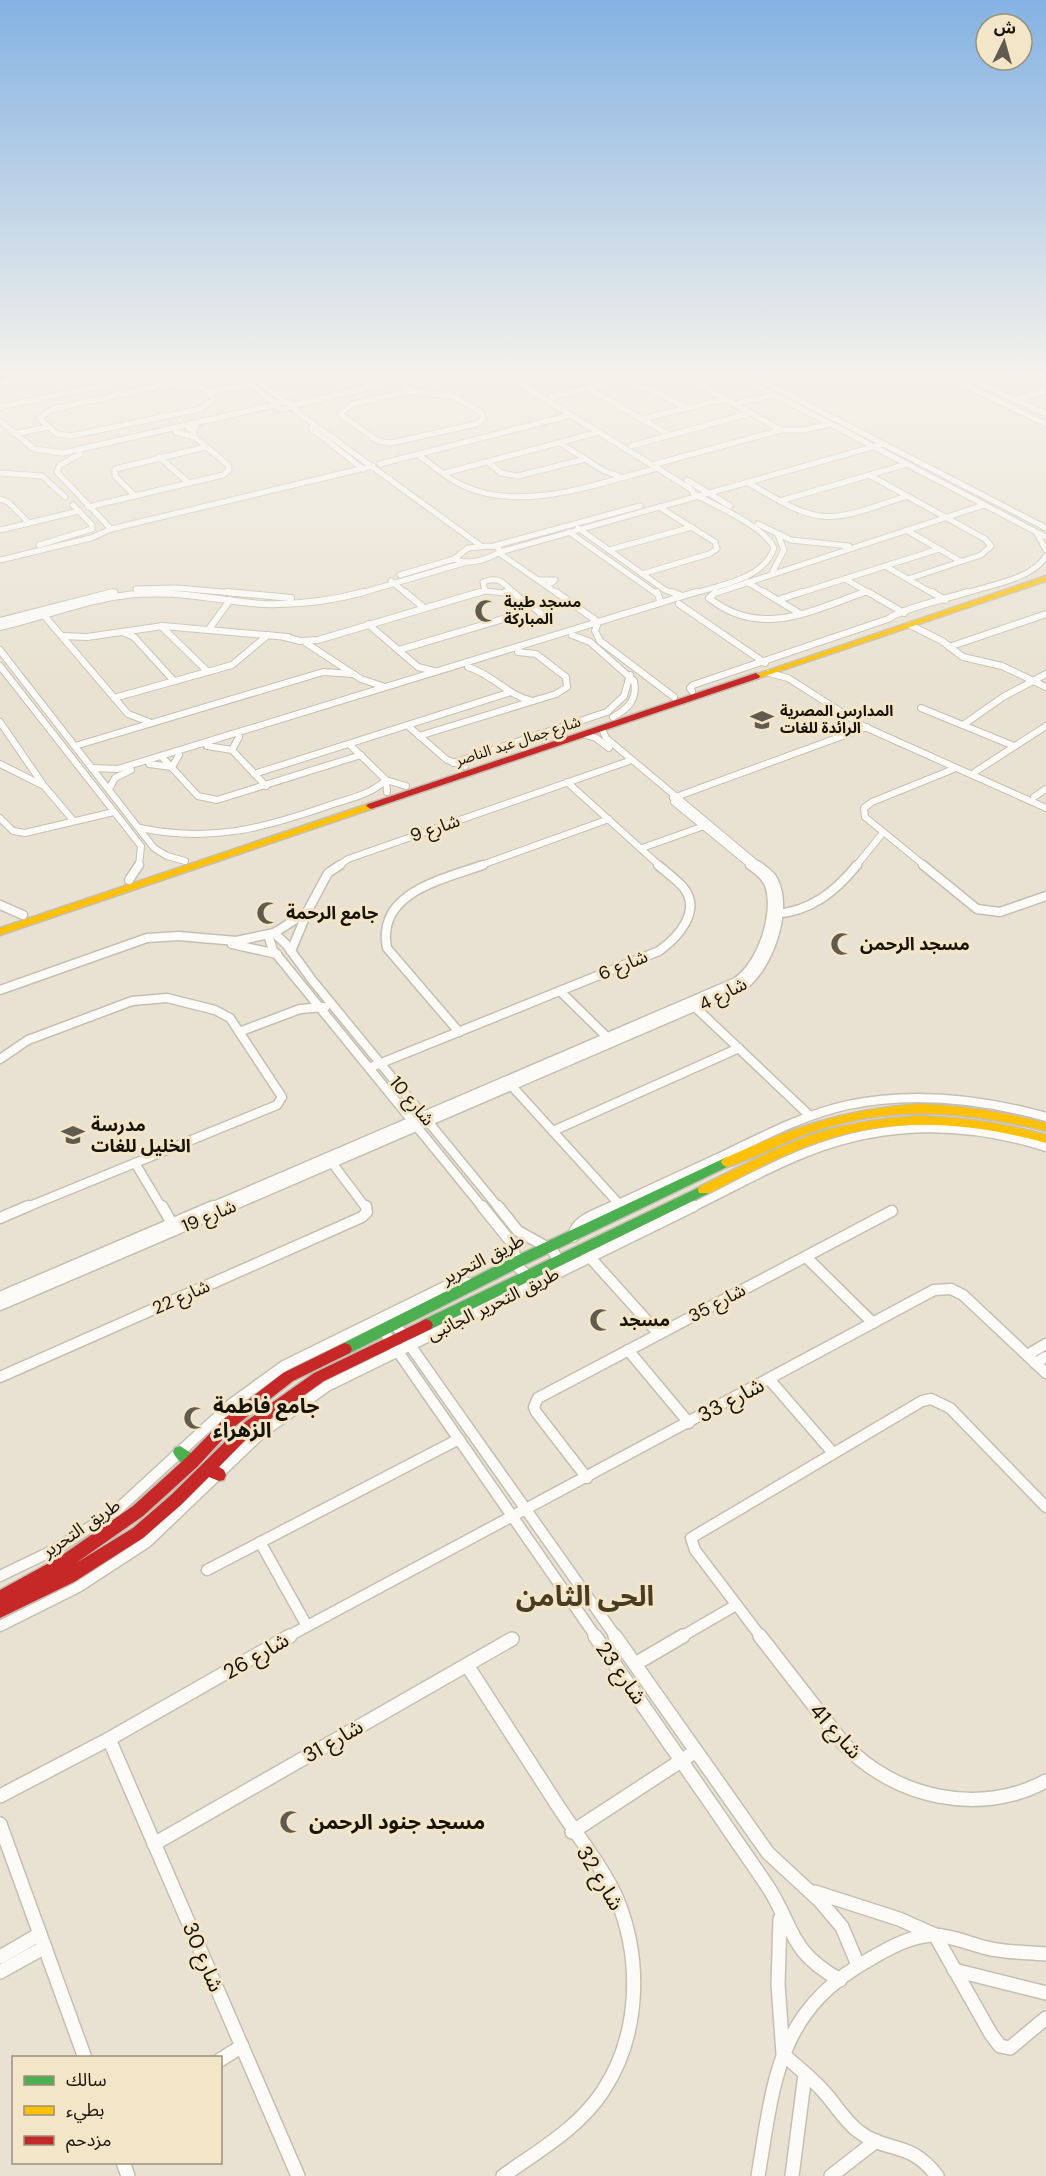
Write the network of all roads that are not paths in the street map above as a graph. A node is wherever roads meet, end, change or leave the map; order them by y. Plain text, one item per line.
1 (44, 478) edge
2 (60, 478) edge
3 (117, 478) edge
4 (183, 478) edge
5 (212, 478) edge
6 (327, 478) edge
7 (389, 478) edge
8 (453, 478) edge
9 (614, 478) edge
10 (674, 478) edge
11 (677, 478) edge
12 (753, 478) edge
13 (762, 478) edge
14 (860, 478) edge
15 (874, 478) edge
16 (932, 478) edge
17 (948, 478) edge
18 (609, 479) joint
19 (747, 482) junction
20 (189, 483) junction
21 (693, 492) junction
22 (701, 492) junction
23 (708, 493) junction
24 (135, 496) junction
25 (907, 496) junction
26 (65, 497) dead end
27 (0, 499) edge
28 (780, 501) junction
29 (984, 505) junction
30 (73, 506) dead end
31 (88, 507) junction
32 (659, 507) junction
33 (79, 511) junction
34 (946, 517) junction
35 (29, 523) junction
36 (573, 524) junction
37 (692, 527) junction
38 (1046, 528) edge
39 (111, 529) junction
40 (581, 529) junction
41 (0, 530) edge
42 (906, 530) junction
43 (1035, 531) junction
44 (89, 532) junction
45 (569, 532) junction
46 (98, 535) junction
47 (778, 536) junction
48 (1046, 537) edge
49 (454, 544) dead end
50 (481, 546) junction
51 (494, 546) junction
52 (855, 546) junction
53 (939, 549) junction
54 (609, 550) junction
55 (1046, 550) edge
56 (461, 551) junction
57 (499, 552) junction
58 (0, 555) edge
59 (617, 555) junction
60 (1046, 556) edge
61 (454, 558) junction
62 (608, 558) junction
63 (0, 560) edge
64 (960, 561) junction
65 (467, 562) junction
66 (885, 566) junction
67 (1046, 571) edge
68 (642, 573) junction
69 (772, 573) junction
70 (1046, 578) edge
71 (844, 579) junction
72 (908, 579) junction
73 (538, 580) junction
74 (391, 581) junction
75 (747, 582) junction
76 (547, 586) junction
77 (1000, 590) junction
78 (486, 591) junction
79 (866, 592) junction
80 (514, 593) junction
81 (683, 596) junction
82 (230, 600) junction
83 (524, 600) junction
84 (778, 600) junction
85 (945, 600) junction
86 (661, 603) junction
87 (679, 604) dead end
88 (424, 608) junction
89 (42, 613) junction
90 (799, 613) junction
91 (520, 614) junction
92 (1046, 614) edge
93 (904, 617) junction
94 (0, 621) edge
95 (595, 623) junction
96 (368, 624) junction
97 (160, 626) junction
98 (0, 627) edge
99 (142, 627) junction
100 (582, 627) junction
101 (209, 628) junction
102 (115, 631) junction
103 (336, 633) junction
104 (268, 635) junction
105 (572, 635) junction
106 (62, 636) junction
107 (134, 637) junction
108 (284, 637) junction
109 (90, 638) junction
110 (326, 638) junction
111 (300, 640) junction
112 (590, 642) junction
113 (539, 645) junction
114 (949, 646) junction
115 (0, 650) edge
116 (74, 650) junction
117 (399, 651) junction
118 (326, 652) junction
119 (518, 652) junction
120 (536, 654) junction
121 (336, 660) junction
122 (486, 661) junction
123 (476, 662) junction
124 (0, 666) edge
125 (767, 666) junction
126 (418, 667) junction
127 (468, 667) junction
128 (438, 671) junction
129 (484, 671) junction
130 (208, 672) junction
131 (324, 672) junction
132 (353, 674) junction
133 (791, 674) junction
134 (1046, 674) edge
135 (630, 675) junction
136 (414, 678) junction
137 (361, 679) junction
138 (174, 681) junction
139 (1033, 681) junction
140 (386, 687) junction
141 (1046, 687) edge
142 (511, 692) junction
143 (358, 695) junction
144 (674, 697) junction
145 (114, 698) junction
146 (519, 699) junction
147 (534, 701) junction
148 (517, 707) junction
149 (921, 708) dead end
150 (128, 714) junction
151 (613, 717) junction
152 (0, 722) edge
153 (152, 723) junction
154 (407, 725) junction
155 (963, 725) junction
156 (868, 726) junction
157 (1046, 726) edge
158 (602, 729) junction
159 (3, 731) edge
160 (123, 731) junction
161 (65, 733) junction
162 (586, 735) junction
163 (55, 736) junction
164 (420, 736) junction
165 (238, 737) junction
166 (349, 744) junction
167 (75, 746) junction
168 (207, 746) junction
169 (1014, 746) junction
170 (232, 750) junction
171 (179, 755) junction
172 (361, 755) junction
173 (163, 758) junction
174 (629, 761) junction
175 (0, 764) edge
176 (148, 764) junction
177 (459, 764) junction
178 (172, 767) junction
179 (92, 768) junction
180 (956, 768) junction
181 (975, 772) junction
182 (254, 774) junction
183 (567, 782) junction
184 (44, 786) junction
185 (266, 786) junction
186 (387, 786) junction
187 (109, 789) junction
188 (1046, 789) edge
189 (673, 798) junction
190 (1034, 798) junction
191 (107, 803) junction
192 (1045, 803) edge
193 (114, 812) junction
194 (89, 814) junction
195 (329, 816) junction
196 (0, 818) edge
197 (72, 819) junction
198 (609, 819) junction
199 (304, 824) junction
200 (707, 825) junction
201 (139, 828) junction
202 (882, 834) junction
203 (150, 843) junction
204 (141, 846) junction
205 (642, 848) junction
206 (185, 861) junction
207 (129, 880) junction
208 (1046, 896) edge
209 (0, 905) edge
210 (307, 912) junction
211 (773, 914) junction
212 (22, 915) junction
213 (0, 923) edge
214 (0, 932) edge
215 (271, 934) junction
216 (225, 942) junction
217 (291, 951) junction
218 (277, 954) junction
219 (0, 990) edge
220 (560, 991) junction
221 (322, 992) junction
222 (312, 997) junction
223 (333, 1005) junction
224 (694, 1005) junction
225 (321, 1008) junction
226 (300, 1009) junction
227 (239, 1032) junction
228 (459, 1032) junction
229 (610, 1041) junction
230 (739, 1048) junction
231 (0, 1059) edge
232 (381, 1063) junction
233 (369, 1068) junction
234 (510, 1083) junction
235 (911, 1103) junction
236 (810, 1116) junction
237 (1046, 1117) edge
238 (427, 1119) junction
239 (414, 1124) junction
240 (1046, 1127) edge
241 (553, 1131) junction
242 (1046, 1139) edge
243 (756, 1144) junction
244 (1046, 1147) edge
245 (330, 1160) junction
246 (135, 1163) junction
247 (619, 1204) junction
248 (892, 1211) dead end
249 (0, 1218) edge
250 (174, 1227) junction
251 (573, 1238) junction
252 (547, 1248) junction
253 (586, 1252) junction
254 (806, 1257) junction
255 (558, 1259) junction
256 (517, 1262) junction
257 (527, 1275) junction
258 (474, 1285) junction
259 (0, 1297) edge
260 (0, 1305) edge
261 (873, 1323) junction
262 (395, 1324) junction
263 (383, 1330) junction
264 (659, 1334) junction
265 (406, 1340) junction
266 (1046, 1344) edge
267 (394, 1346) junction
268 (628, 1350) junction
269 (1027, 1355) junction
270 (1046, 1357) edge
271 (1035, 1363) junction
272 (1046, 1373) edge
273 (0, 1377) edge
274 (769, 1379) junction
275 (689, 1423) junction
276 (459, 1439) junction
277 (180, 1452) junction
278 (833, 1453) junction
279 (192, 1462) junction
280 (207, 1467) junction
281 (219, 1475) junction
282 (587, 1478) junction
283 (1046, 1507) edge
284 (527, 1511) junction
285 (513, 1518) junction
286 (260, 1542) junction
287 (207, 1570) dead end
288 (0, 1576) edge
289 (0, 1598) edge
290 (736, 1605) junction
291 (0, 1611) edge
292 (0, 1626) edge
293 (307, 1626) junction
294 (512, 1639) dead end
295 (635, 1664) junction
296 (467, 1665) junction
297 (648, 1682) junction
298 (633, 1691) junction
299 (109, 1739) junction
300 (696, 1751) junction
301 (681, 1760) junction
302 (1046, 1782) edge
303 (0, 1796) edge
304 (0, 1824) edge
305 (572, 1833) junction
306 (154, 1844) junction
307 (802, 1888) junction
308 (780, 1912) junction
309 (935, 1935) junction
310 (43, 1940) junction
311 (1046, 1954) edge
312 (0, 1957) edge
313 (858, 1965) junction
314 (954, 1970) junction
315 (0, 1972) edge
316 (840, 1980) junction
317 (1046, 1993) edge
318 (1046, 2018) edge
319 (242, 2046) junction
320 (783, 2054) junction
321 (84, 2056) edge
322 (222, 2059) edge
323 (805, 2074) junction
324 (876, 2141) junction
325 (298, 2176) edge
326 (502, 2176) edge
327 (758, 2176) edge
328 (792, 2176) edge
329 (831, 2176) edge
330 (937, 2176) edge

1 - 26 street
2 - 31 street
3 - 24 street
4 - 20 street
5 - 20 street
6 - 39 street
7 - 50 street
8 - 18 street
9 - 18 street
10 - 21 street
11 - 22 street
12 - 22 street
13 - 19 street
14 - 28 street
15 - 25 street
16 - 29 street
17 - 38 street
19 - 23 street
19 - 28 street
20 - 24 street
21 - 22 street
21 - 36 street
22 - 23 street
22 - 32 street
22 - 81 street
23 - 47 street
24 - 31 street
25 - 28 street
25 - 34 street
27 - 35 street
29 - 34 street
29 - 43 street
30 - 33 street
31 - 39 street
32 - 37 street
32 - 40 street
33 - 35 street
33 - 44 street
34 - 42 street
34 - 64 street
35 - 41 street
36 - 40 street
36 - 51 street
37 - 54 street
37 - 68 street
38 - 43 street
39 - 46 street
40 - 45 street
40 - 54 street
42 - 52 street
42 - 53 street
43 - 48 street
43 - 55 street
44 - 46 street
44 - 58 street
45 - 57 street
45 - 62 street
46 - 63 street
47 - 52 street
47 - 69 street
49 - 56 street
50 - 51 street
50 - 56 street
51 - 57 street
52 - 69 street
53 - 64 street
53 - 66 street
54 - 59 street
56 - 61 street
57 - 65 street
57 - 73 street
59 - 62 street
59 - 68 street
60 - 85 street
61 - 65 street
61 - 74 street
62 - 86 street
64 - 72 street
65 - 74 street
66 - 71 street
66 - 72 street
67 - 77 main road, شارع جمال عبد الناصر
68 - 81 street
69 - 75 street
70 - 77 main road, شارع جمال عبد الناصر
71 - 79 street
71 - 84 street
72 - 85 street
73 - 76 street
73 - 76 street
74 - 82 street
74 - 88 street
74 - 89 street
75 - 84 street
75 - 90 street
76 - 95 street
77 - 93 main road, شارع جمال عبد الناصر
78 - 80 street
78 - 80 street
78 - 88 street
79 - 90 street
79 - 93 street
80 - 83 street
81 - 86 street
82 - 89 street
82 - 101 street
83 - 91 street
83 - 91 street
84 - 90 street
85 - 93 street
86 - 95 street
87 - 125 street
88 - 96 street
89 - 94 street
89 - 98 street
89 - 106 street
91 - 117 street
92 - 114 street
93 - 114 street
93 - 125 main road, شارع جمال عبد الناصر
93 - 133 main road, شارع جمال عبد الناصر
95 - 100 street
95 - 112 street
95 - 144 street
96 - 103 street
96 - 117 street
97 - 99 street
97 - 101 street
97 - 130 street
99 - 102 street
99 - 107 street
100 - 105 street
100 - 123 street
101 - 104 street
102 - 107 street
102 - 109 street
103 - 108 street
103 - 110 street
104 - 108 street
104 - 130 street
105 - 112 street
105 - 113 street
106 - 109 street
106 - 116 street
107 - 138 street
108 - 111 street
109 - 116 street
110 - 111 street
110 - 118 street
111 - 118 street
112 - 135 street
113 - 119 street
113 - 120 street
114 - 139 street
115 - 161 street
116 - 145 street
117 - 126 street
118 - 121 street
119 - 120 street
119 - 122 street
120 - 147 street
121 - 131 street
121 - 132 street
122 - 123 street
122 - 129 street
123 - 127 street
123 - 128 street
124 - 163 street
125 - 133 main road, شارع جمال عبد الناصر
125 - 144 main road, شارع جمال عبد الناصر
125 - 158 main road, شارع جمال عبد الناصر
126 - 128 street
126 - 136 street
127 - 129 street
127 - 165 street
128 - 136 street
129 - 142 street
130 - 138 street
131 - 132 street
131 - 153 street
132 - 137 street
133 - 156 street
134 - 139 street
135 - 151 street
135 - 177 street
136 - 140 street
137 - 140 street
137 - 143 street
138 - 145 street
139 - 141 street
139 - 155 street
140 - 143 street
142 - 146 street
142 - 154 street
143 - 173 street
144 - 151 main road, شارع جمال عبد الناصر
145 - 150 street
146 - 147 street
146 - 148 street
147 - 148 street
148 - 164 street
149 - 155 street
150 - 153 street
150 - 160 street
151 - 177 main road, شارع جمال عبد الناصر
152 - 159 street
153 - 160 street
154 - 164 street
154 - 166 street
155 - 169 street
156 - 180 street
156 - 181 street
156 - 189 street
157 - 169 street
158 - 162 main road, شارع جمال عبد الناصر
158 - 174 street, شارع 4
159 - 184 street
160 - 167 street
161 - 163 street
161 - 167 street
162 - 174 street, شارع 4
162 - 195 main road, شارع جمال عبد الناصر
163 - 191 street
164 - 177 street
165 - 168 street
165 - 170 street
166 - 172 street
166 - 182 street
167 - 179 street
168 - 170 street
168 - 171 street
169 - 181 street
170 - 182 street
171 - 173 street
171 - 178 street
172 - 185 street
172 - 186 street
173 - 176 street
173 - 178 street
173 - 179 street
174 - 183 street, شارع 9
174 - 189 street, شارع 4
175 - 184 street
176 - 178 street
176 - 187 street
177 - 186 main road, شارع جمال عبد الناصر
178 - 185 street
179 - 187 street
180 - 192 street
180 - 202 street
181 - 190 street
182 - 185 street
183 - 198 street, شارع 6
183 - 210 street, شارع 9
184 - 197 street
186 - 195 main road, شارع جمال عبد الناصر
186 - 201 street
187 - 201 street
188 - 190 street
189 - 200 street, شارع 4
190 - 192 street
191 - 193 street
191 - 194 street
193 - 194 street
193 - 204 street
194 - 197 street
195 - 199 main road, شارع جمال عبد الناصر
196 - 197 street
198 - 205 street, شارع 6
198 - 228 street
199 - 206 main road, شارع جمال عبد الناصر
199 - 214 main road, شارع جمال عبد الناصر
200 - 205 street
200 - 211 street, شارع 4
201 - 203 street
202 - 208 street
202 - 211 street
203 - 204 street
203 - 206 street
204 - 207 street
205 - 220 street, شارع 6
206 - 207 main road, شارع جمال عبد الناصر
207 - 212 main road, شارع جمال عبد الناصر
209 - 212 street
210 - 215 street, شارع 9
210 - 217 street
211 - 224 street, شارع 4
212 - 213 main road, شارع جمال عبد الناصر
215 - 216 street
215 - 217 street, شارع 10
215 - 218 street, شارع 10
216 - 218 street
216 - 219 street
217 - 221 street, شارع 10
218 - 222 street, شارع 10
220 - 228 street, شارع 6
220 - 229 street
221 - 222 street
221 - 223 street, شارع 10
222 - 225 street, شارع 10
222 - 226 street
223 - 225 street
223 - 232 street, شارع 10
224 - 229 street, شارع 4
224 - 230 street
225 - 226 street
225 - 233 street, شارع 10
226 - 227 street
227 - 231 street
227 - 246 street
228 - 232 street, شارع 6
229 - 234 street, شارع 4
230 - 236 street
230 - 241 street
232 - 233 street, شارع 6
232 - 238 street, شارع 10
233 - 239 street, شارع 10
234 - 238 street, شارع 4
234 - 241 street
235 - 236 street
235 - 237 street
235 - 240 main road, طريق التحرير
235 - 243 main road, طريق التحرير
236 - 243 street
238 - 239 street, شارع 4
238 - 252 street, شارع 10
239 - 245 street, شارع 19
239 - 256 street, شارع 10
241 - 247 street
242 - 253 main road, طريق التحرير
243 - 247 street
243 - 251 main road, طريق التحرير
244 - 253 street, طريق التحرير الجانبى
245 - 250 street, شارع 19
245 - 273 street, شارع 22
246 - 249 street
246 - 250 street
247 - 251 street
248 - 254 street, شارع 35
250 - 259 street, شارع 19
250 - 260 street, شارع 19
251 - 252 main road, طريق التحرير
252 - 255 street, شارع 10
252 - 256 main road, طريق التحرير
253 - 255 main road, طريق التحرير
253 - 264 street
253 - 265 street, طريق التحرير الجانبى
254 - 261 street
254 - 264 street, شارع 35
255 - 257 main road, طريق التحرير
256 - 257 street, شارع 10
256 - 258 main road, طريق التحرير
257 - 265 main road, طريق التحرير
258 - 262 main road, طريق التحرير
258 - 277 street, طريق التحرير الجانبى
261 - 269 street, شارع 33
261 - 274 street, شارع 33
262 - 263 main road, طريق التحرير
262 - 265 street, شارع 23
263 - 267 street, شارع 23
263 - 279 main road, طريق التحرير
264 - 268 street, شارع 35
265 - 267 main road, طريق التحرير
265 - 284 street, شارع 23
266 - 269 street
267 - 276 street, شارع 23
267 - 280 main road, طريق التحرير
267 - 281 street
268 - 275 street
268 - 282 street, شارع 35
269 - 271 street
270 - 271 street
271 - 272 street
274 - 275 street, شارع 33
274 - 278 street
275 - 282 street, شارع 33
276 - 285 street, شارع 23
276 - 286 street
277 - 279 main road
277 - 288 street, طريق التحرير الجانبى
278 - 283 street
278 - 290 street, شارع 41
279 - 289 main road, طريق التحرير
280 - 281 main road
280 - 291 main road, طريق التحرير
281 - 292 street
282 - 284 street, شارع 33
284 - 285 street, شارع 33
284 - 295 street, شارع 23
285 - 293 street, شارع 26
285 - 298 street, شارع 23
286 - 287 street
286 - 293 street
290 - 295 street
290 - 302 street, شارع 41
293 - 299 street, شارع 26
294 - 296 street, شارع 31
295 - 297 street, شارع 23
296 - 305 street, شارع 32
296 - 306 street, شارع 31
297 - 298 street
297 - 300 street, شارع 23
298 - 301 street, شارع 23
299 - 303 street, شارع 26
299 - 306 street, شارع 30
300 - 301 street
300 - 307 street, شارع 23
301 - 305 street
301 - 308 street, شارع 23
304 - 310 street
305 - 326 street, شارع 32
306 - 319 street, شارع 30
307 - 309 street
307 - 313 street, شارع 23
308 - 316 street, شارع 23
308 - 320 street
309 - 311 street
309 - 313 street
309 - 314 street
310 - 312 street
310 - 315 street
310 - 321 street
313 - 316 street
314 - 317 street
314 - 318 street
316 - 320 street
319 - 322 street
319 - 325 street, شارع 30
320 - 323 street
320 - 327 street
323 - 324 street
323 - 328 street
324 - 329 street
324 - 330 street

